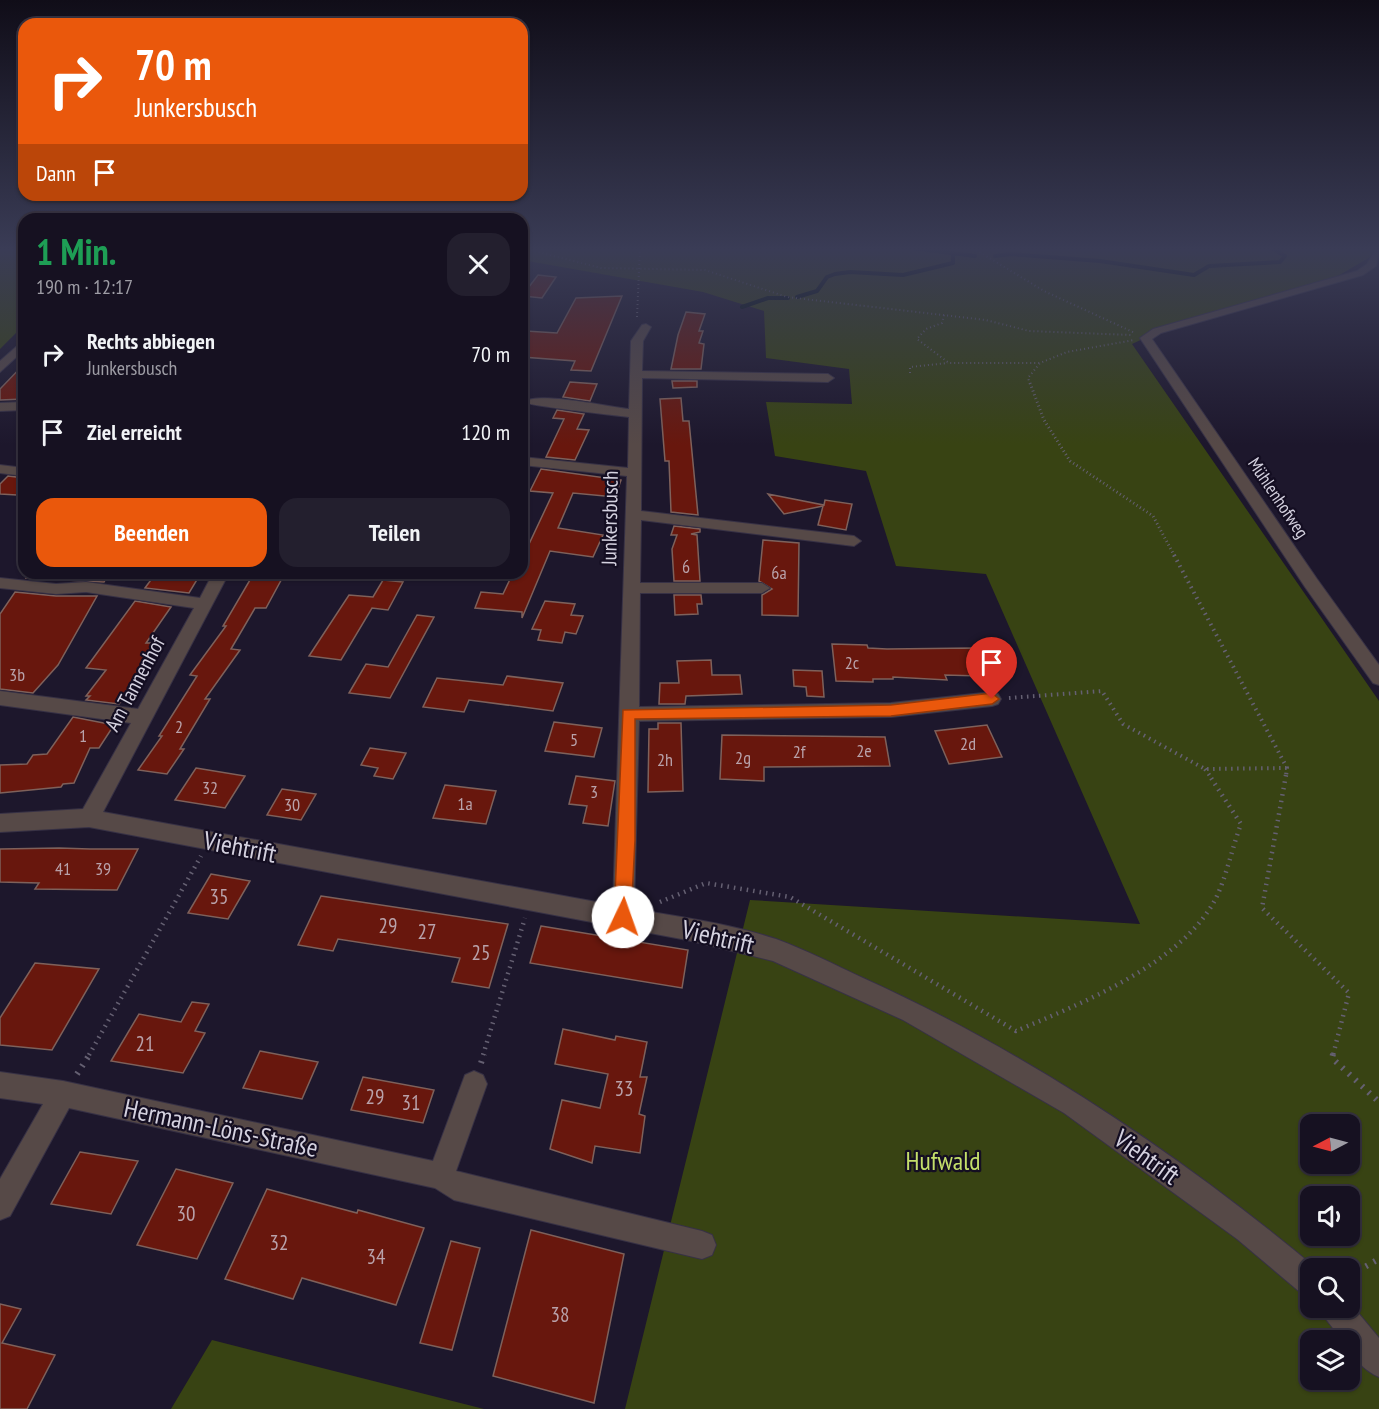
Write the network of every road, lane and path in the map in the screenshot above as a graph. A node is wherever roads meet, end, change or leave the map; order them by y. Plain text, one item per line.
1 (636, 314) edge
2 (933, 314) edge
3 (1093, 314) edge
4 (1217, 314) edge
5 (944, 315) junction
6 (646, 327) joint
7 (1146, 338) junction
8 (18, 349) edge
9 (949, 363) junction
10 (1040, 363) junction
11 (0, 368) edge
12 (910, 373) dead end
13 (636, 374) junction
14 (828, 378) dead end
15 (530, 402) dead end
16 (18, 406) edge
17 (0, 407) edge
18 (635, 414) junction
19 (528, 461) edge
20 (0, 469) edge
21 (18, 471) edge
22 (633, 473) junction
23 (632, 514) junction
24 (854, 541) dead end
25 (218, 579) edge
26 (0, 583) edge
27 (631, 588) junction
28 (762, 588) dead end
29 (203, 604) junction
30 (1379, 678) edge
31 (0, 698) edge
32 (992, 699) joint
33 (628, 714) junction
34 (143, 717) junction
35 (1287, 768) junction
36 (1205, 770) junction
37 (88, 818) junction
38 (0, 823) edge
39 (211, 841) junction
40 (530, 901) junction
41 (623, 917) junction
42 (474, 1084) joint
43 (0, 1085) edge
44 (63, 1094) junction
45 (1379, 1102) edge
46 (441, 1176) junction
47 (0, 1206) edge
48 (702, 1245) dead end
49 (1379, 1259) edge
50 (1360, 1269) edge
51 (1300, 1274) edge
52 (1343, 1318) edge
53 (1379, 1362) edge

1 - 6 path
2 - 5 path
3 - 7 path
4 - 7 street
5 - 7 path
5 - 9 path
6 - 13 street, Junkersbusch
7 - 10 path
7 - 30 street, Mühlenhofweg
8 - 11 street
9 - 10 path
9 - 12 path
10 - 35 path
13 - 14 street
13 - 18 street, Junkersbusch
15 - 18 street
16 - 17 street
18 - 22 street, Junkersbusch
19 - 22 street
20 - 21 street
22 - 23 street, Junkersbusch
23 - 24 street
23 - 27 street, Junkersbusch
25 - 29 street, Am Tannenhof
26 - 29 street
27 - 28 street
27 - 33 street, Junkersbusch
29 - 34 street, Am Tannenhof
31 - 34 street
32 - 33 street
32 - 36 path
33 - 41 street, Junkersbusch
34 - 37 street, Am Tannenhof
35 - 36 path
35 - 45 path
36 - 41 path
37 - 38 street, Viehtrift
37 - 39 street, Viehtrift
39 - 40 street, Viehtrift
39 - 44 path
40 - 41 street, Viehtrift
40 - 42 path
41 - 51 street, Viehtrift
42 - 46 street
43 - 44 street, Hermann-Löns-Straße
44 - 46 street, Hermann-Löns-Straße
44 - 47 street
46 - 48 street, Hermann-Löns-Straße
49 - 50 path
52 - 53 street

